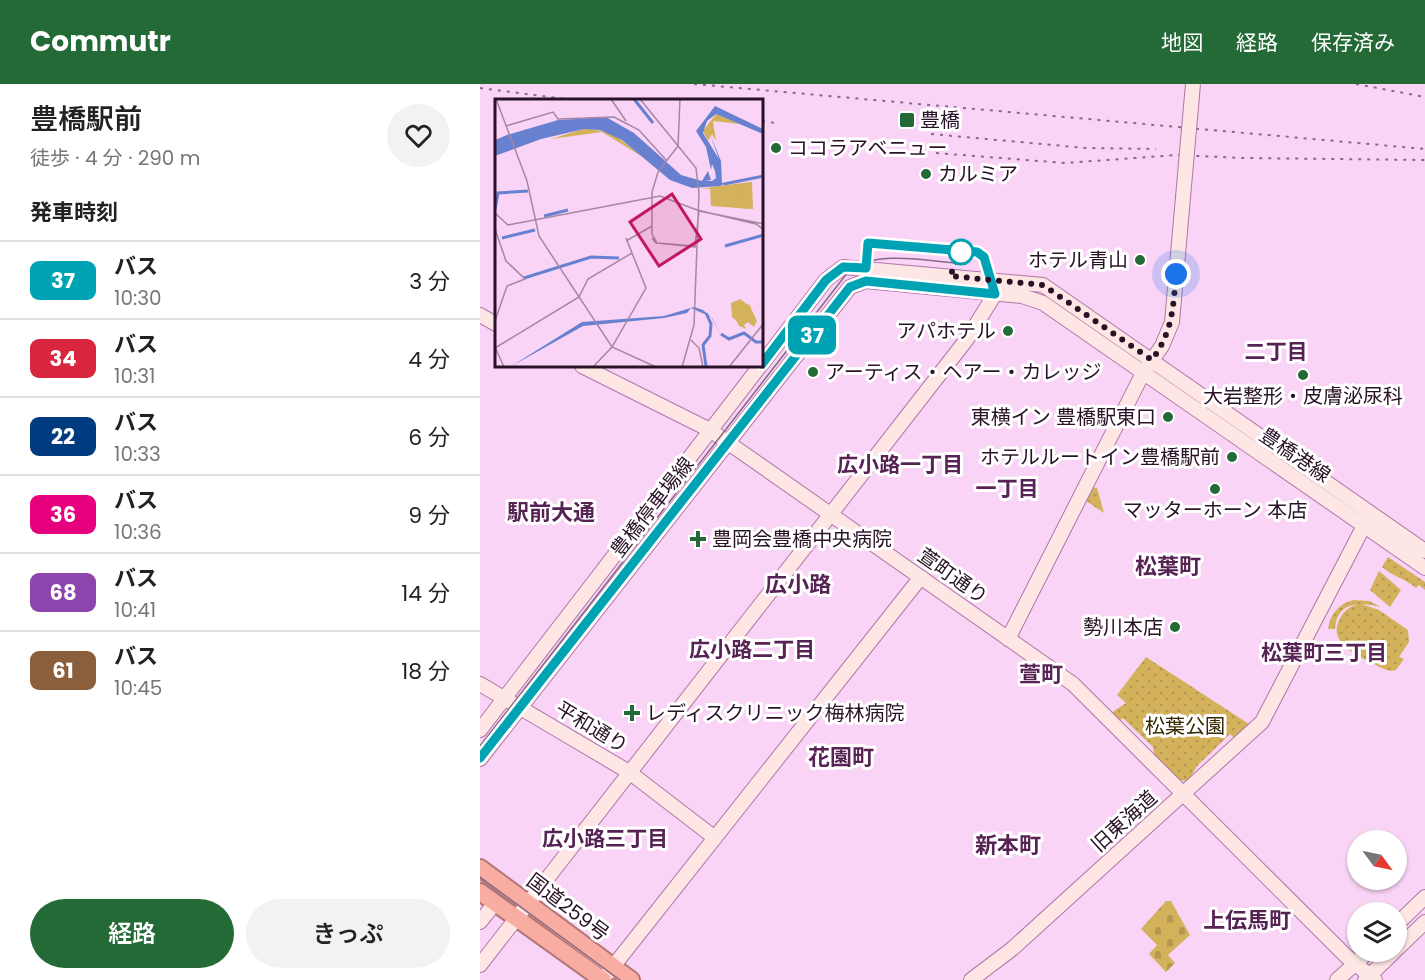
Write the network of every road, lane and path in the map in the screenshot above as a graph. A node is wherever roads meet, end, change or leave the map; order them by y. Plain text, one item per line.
1 (1193, 84) edge
2 (838, 270) junction
3 (857, 283) junction
4 (995, 294) junction
5 (480, 315) edge
6 (495, 323) edge
7 (1152, 360) junction
8 (764, 361) edge
9 (586, 368) edge
10 (759, 368) edge
11 (1143, 373) junction
12 (710, 430) junction
13 (728, 443) junction
14 (830, 514) junction
15 (1367, 520) junction
16 (1425, 551) edge
17 (1425, 568) edge
18 (921, 577) junction
19 (1008, 639) junction
20 (480, 684) edge
21 (504, 697) junction
22 (519, 706) junction
23 (480, 730) edge
24 (480, 759) edge
25 (629, 772) junction
26 (1184, 794) junction
27 (715, 838) junction
28 (480, 868) edge
29 (480, 892) edge
30 (1425, 897) edge
31 (495, 903) junction
32 (528, 904) junction
33 (1407, 914) edge
34 (516, 919) junction
35 (480, 922) edge
36 (1425, 922) edge
37 (1407, 939) edge
38 (1358, 962) edge
39 (1385, 962) edge
40 (482, 963) edge
41 (1355, 965) junction
42 (606, 975) edge
43 (1370, 979) edge
44 (631, 980) edge
45 (970, 980) edge
46 (1337, 980) edge

1 - 7 street, bridge
2 - 3 street
2 - 7 street, 豊橋港線
2 - 8 street, 豊橋停車場線
3 - 4 street, 豊橋港線
3 - 13 street, 豊橋停車場線
4 - 11 street, 豊橋港線
4 - 14 street
5 - 6 street
7 - 11 street
7 - 15 street, 豊橋港線
9 - 12 street, 萱町通り
10 - 12 street, 豊橋停車場線
11 - 15 street, 豊橋港線
11 - 19 street
12 - 13 street, 萱町通り
12 - 21 street, 豊橋停車場線
13 - 14 street, 萱町通り
13 - 22 street, 豊橋停車場線
14 - 18 street, 萱町通り
14 - 25 street
15 - 16 street, 豊橋港線
15 - 17 street, 豊橋港線
15 - 26 street
18 - 19 street, 萱町通り
18 - 27 street
19 - 26 street, 萱町通り
20 - 21 street, 平和通り
21 - 22 street, 平和通り
21 - 23 street, 豊橋停車場線
22 - 24 street, 豊橋停車場線
22 - 25 street, 平和通り
25 - 27 street, 平和通り
25 - 32 street
26 - 41 street, 旧東海道
26 - 45 street, 旧東海道
27 - 42 street
28 - 32 highway, 国道259号
29 - 31 highway, 国道259号
30 - 33 street
31 - 34 highway, 国道259号
31 - 35 street
32 - 34 street
32 - 42 highway, 国道259号
34 - 40 street
34 - 42 highway, 国道259号
36 - 37 street
38 - 41 street
39 - 43 street
41 - 43 street, 旧東海道
41 - 46 street
42 - 44 highway, 国道259号

